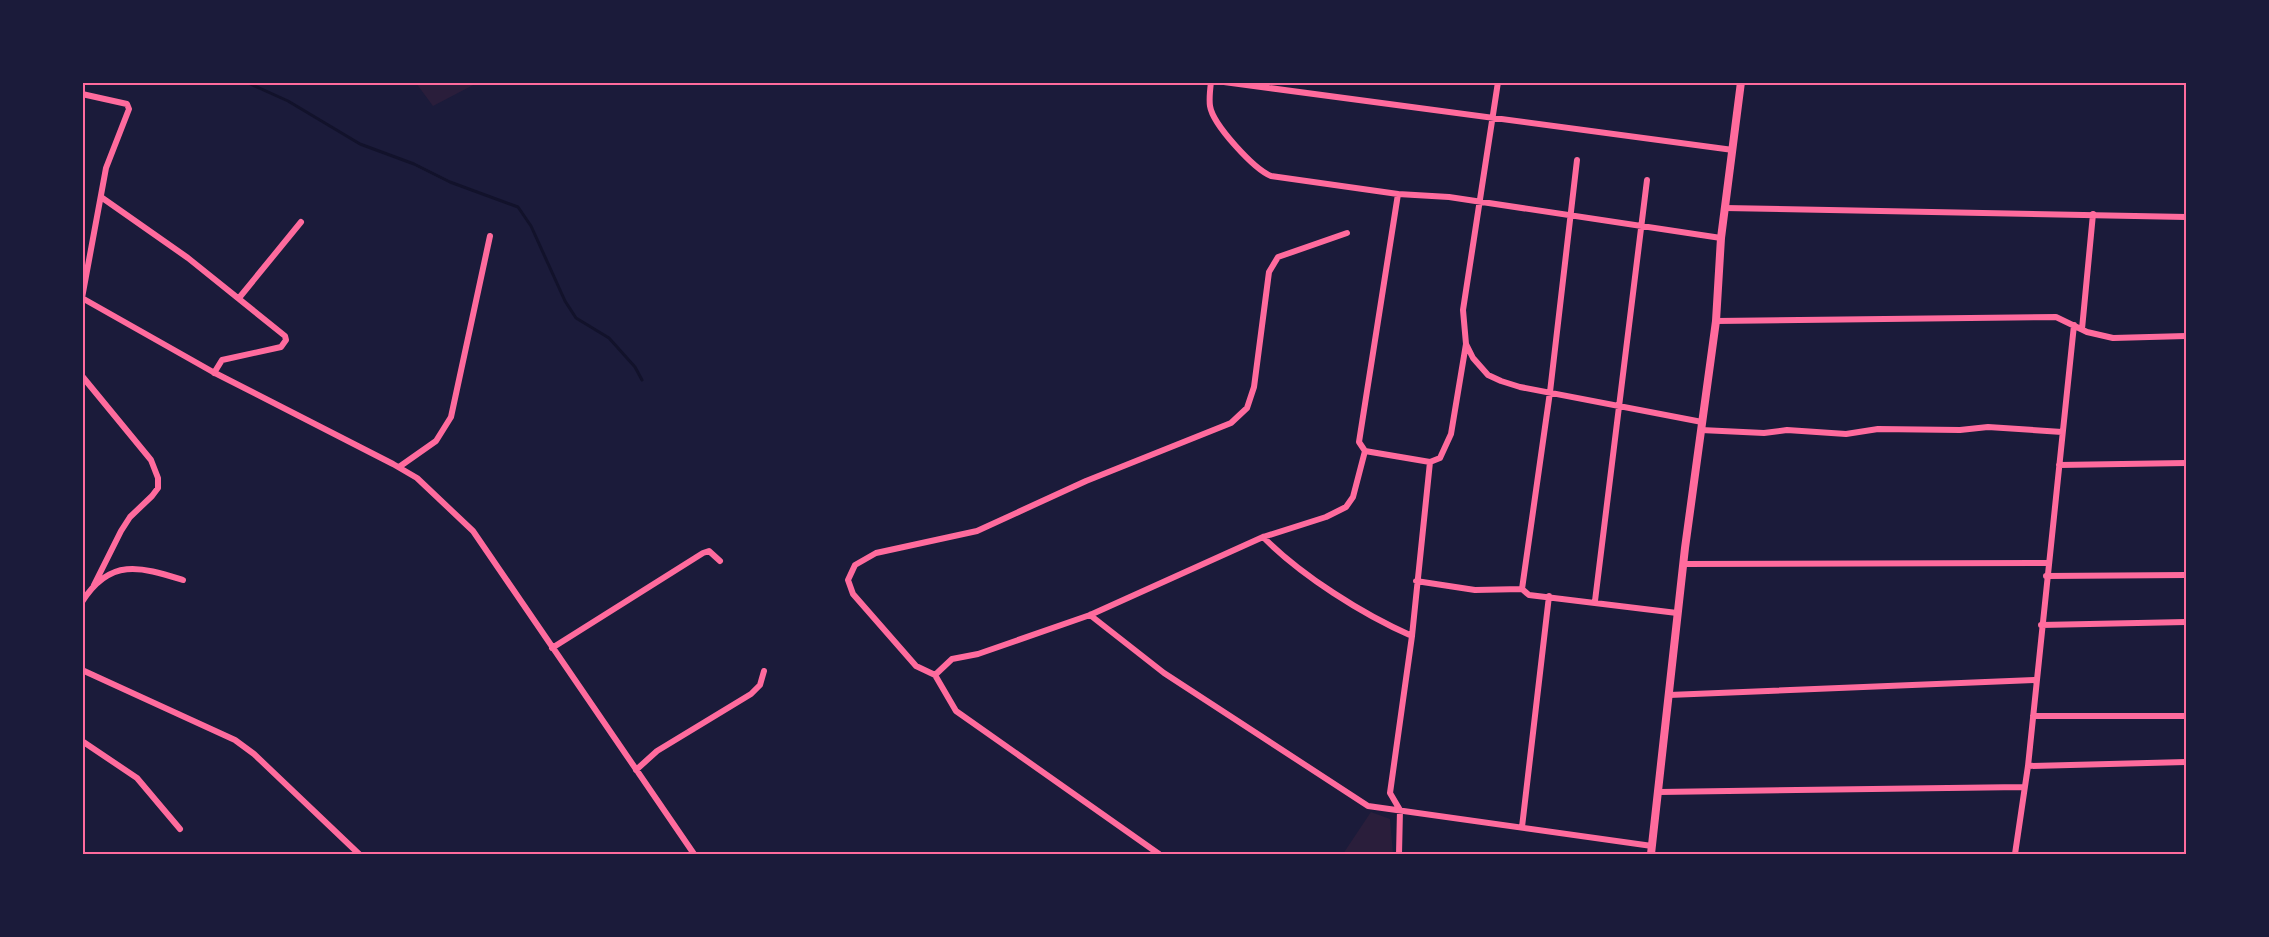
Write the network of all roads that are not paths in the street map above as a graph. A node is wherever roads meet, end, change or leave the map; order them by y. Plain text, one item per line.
1 (1211, 82) edge
2 (1224, 82) edge
3 (1498, 82) edge
4 (1741, 82) edge
5 (82, 94) edge
6 (1494, 116) junction
7 (1733, 150) junction
8 (1577, 160) dead end
9 (1647, 180) dead end
10 (1398, 194) junction
11 (101, 196) junction
12 (1480, 202) junction
13 (1725, 208) junction
14 (2093, 214) junction
15 (1571, 217) junction
16 (2187, 217) edge
17 (301, 222) dead end
18 (1641, 226) junction
19 (1347, 233) dead end
20 (490, 236) dead end
21 (1721, 238) junction
22 (82, 298) edge
23 (239, 298) junction
24 (1716, 321) junction
25 (2074, 326) junction
26 (2082, 329) junction
27 (2187, 336) edge
28 (1466, 344) junction
29 (214, 373) junction
30 (82, 376) edge
31 (1550, 392) junction
32 (1618, 406) junction
33 (1701, 426) junction
34 (2062, 432) junction
35 (1365, 451) junction
36 (1430, 462) junction
37 (2187, 463) edge
38 (2059, 465) junction
39 (399, 467) junction
40 (1263, 537) junction
41 (720, 561) dead end
42 (2047, 563) junction
43 (1683, 564) junction
44 (2187, 575) edge
45 (2046, 576) junction
46 (183, 580) dead end
47 (1416, 581) junction
48 (94, 585) junction
49 (1522, 589) junction
50 (1549, 596) junction
51 (1595, 601) junction
52 (82, 602) edge
53 (1677, 613) junction
54 (1090, 615) junction
55 (2187, 622) edge
56 (2041, 625) junction
57 (1412, 636) junction
58 (552, 648) junction
59 (82, 670) edge
60 (764, 671) dead end
61 (936, 675) junction
62 (2035, 680) junction
63 (1669, 695) junction
64 (2033, 716) junction
65 (2187, 716) edge
66 (82, 741) edge
67 (2187, 762) edge
68 (2028, 766) junction
69 (636, 770) junction
70 (2023, 787) junction
71 (1659, 792) junction
72 (1400, 810) junction
73 (1522, 827) junction
74 (180, 829) dead end
75 (1652, 850) edge
76 (359, 855) edge
77 (694, 855) edge
78 (1159, 855) edge
79 (1398, 855) edge
80 (2015, 855) edge

1 - 10 street
2 - 6 street
3 - 6 street
4 - 7 street
5 - 11 street
6 - 7 street
6 - 12 street
7 - 13 street
8 - 15 street
9 - 18 street
10 - 12 street
10 - 35 street
11 - 22 street
11 - 23 street
12 - 15 street
12 - 28 street
13 - 14 street
13 - 21 street
14 - 16 street
14 - 26 street
15 - 18 street
15 - 31 street
17 - 23 street
18 - 21 street
18 - 32 street
19 - 61 street
20 - 39 street
21 - 24 street
22 - 29 street
23 - 29 street
24 - 25 street
24 - 33 street
25 - 26 street
25 - 34 street
26 - 27 street
28 - 31 street
28 - 36 street
29 - 39 street
30 - 48 street
31 - 32 street
31 - 49 street
32 - 33 street
32 - 51 street
33 - 34 street
33 - 43 street
34 - 38 street
35 - 36 street
35 - 40 street
36 - 47 street
37 - 38 street
38 - 42 street
39 - 58 street
40 - 54 street
40 - 57 street
41 - 58 street
42 - 43 street
42 - 45 street
43 - 53 street
44 - 45 street
45 - 56 street
46 - 48 street
47 - 49 street
47 - 57 street
48 - 52 street
49 - 50 street
50 - 51 street
50 - 73 street
51 - 53 street
53 - 63 street
54 - 61 street
54 - 72 street
55 - 56 street
56 - 62 street
57 - 72 street
58 - 69 street
59 - 76 street
60 - 69 street
61 - 78 street
62 - 63 street
62 - 64 street
63 - 71 street
64 - 65 street
64 - 68 street
66 - 74 street
67 - 68 street
68 - 70 street
69 - 77 street
70 - 71 street
70 - 80 street
71 - 75 street
72 - 73 street
72 - 79 street
73 - 75 street

